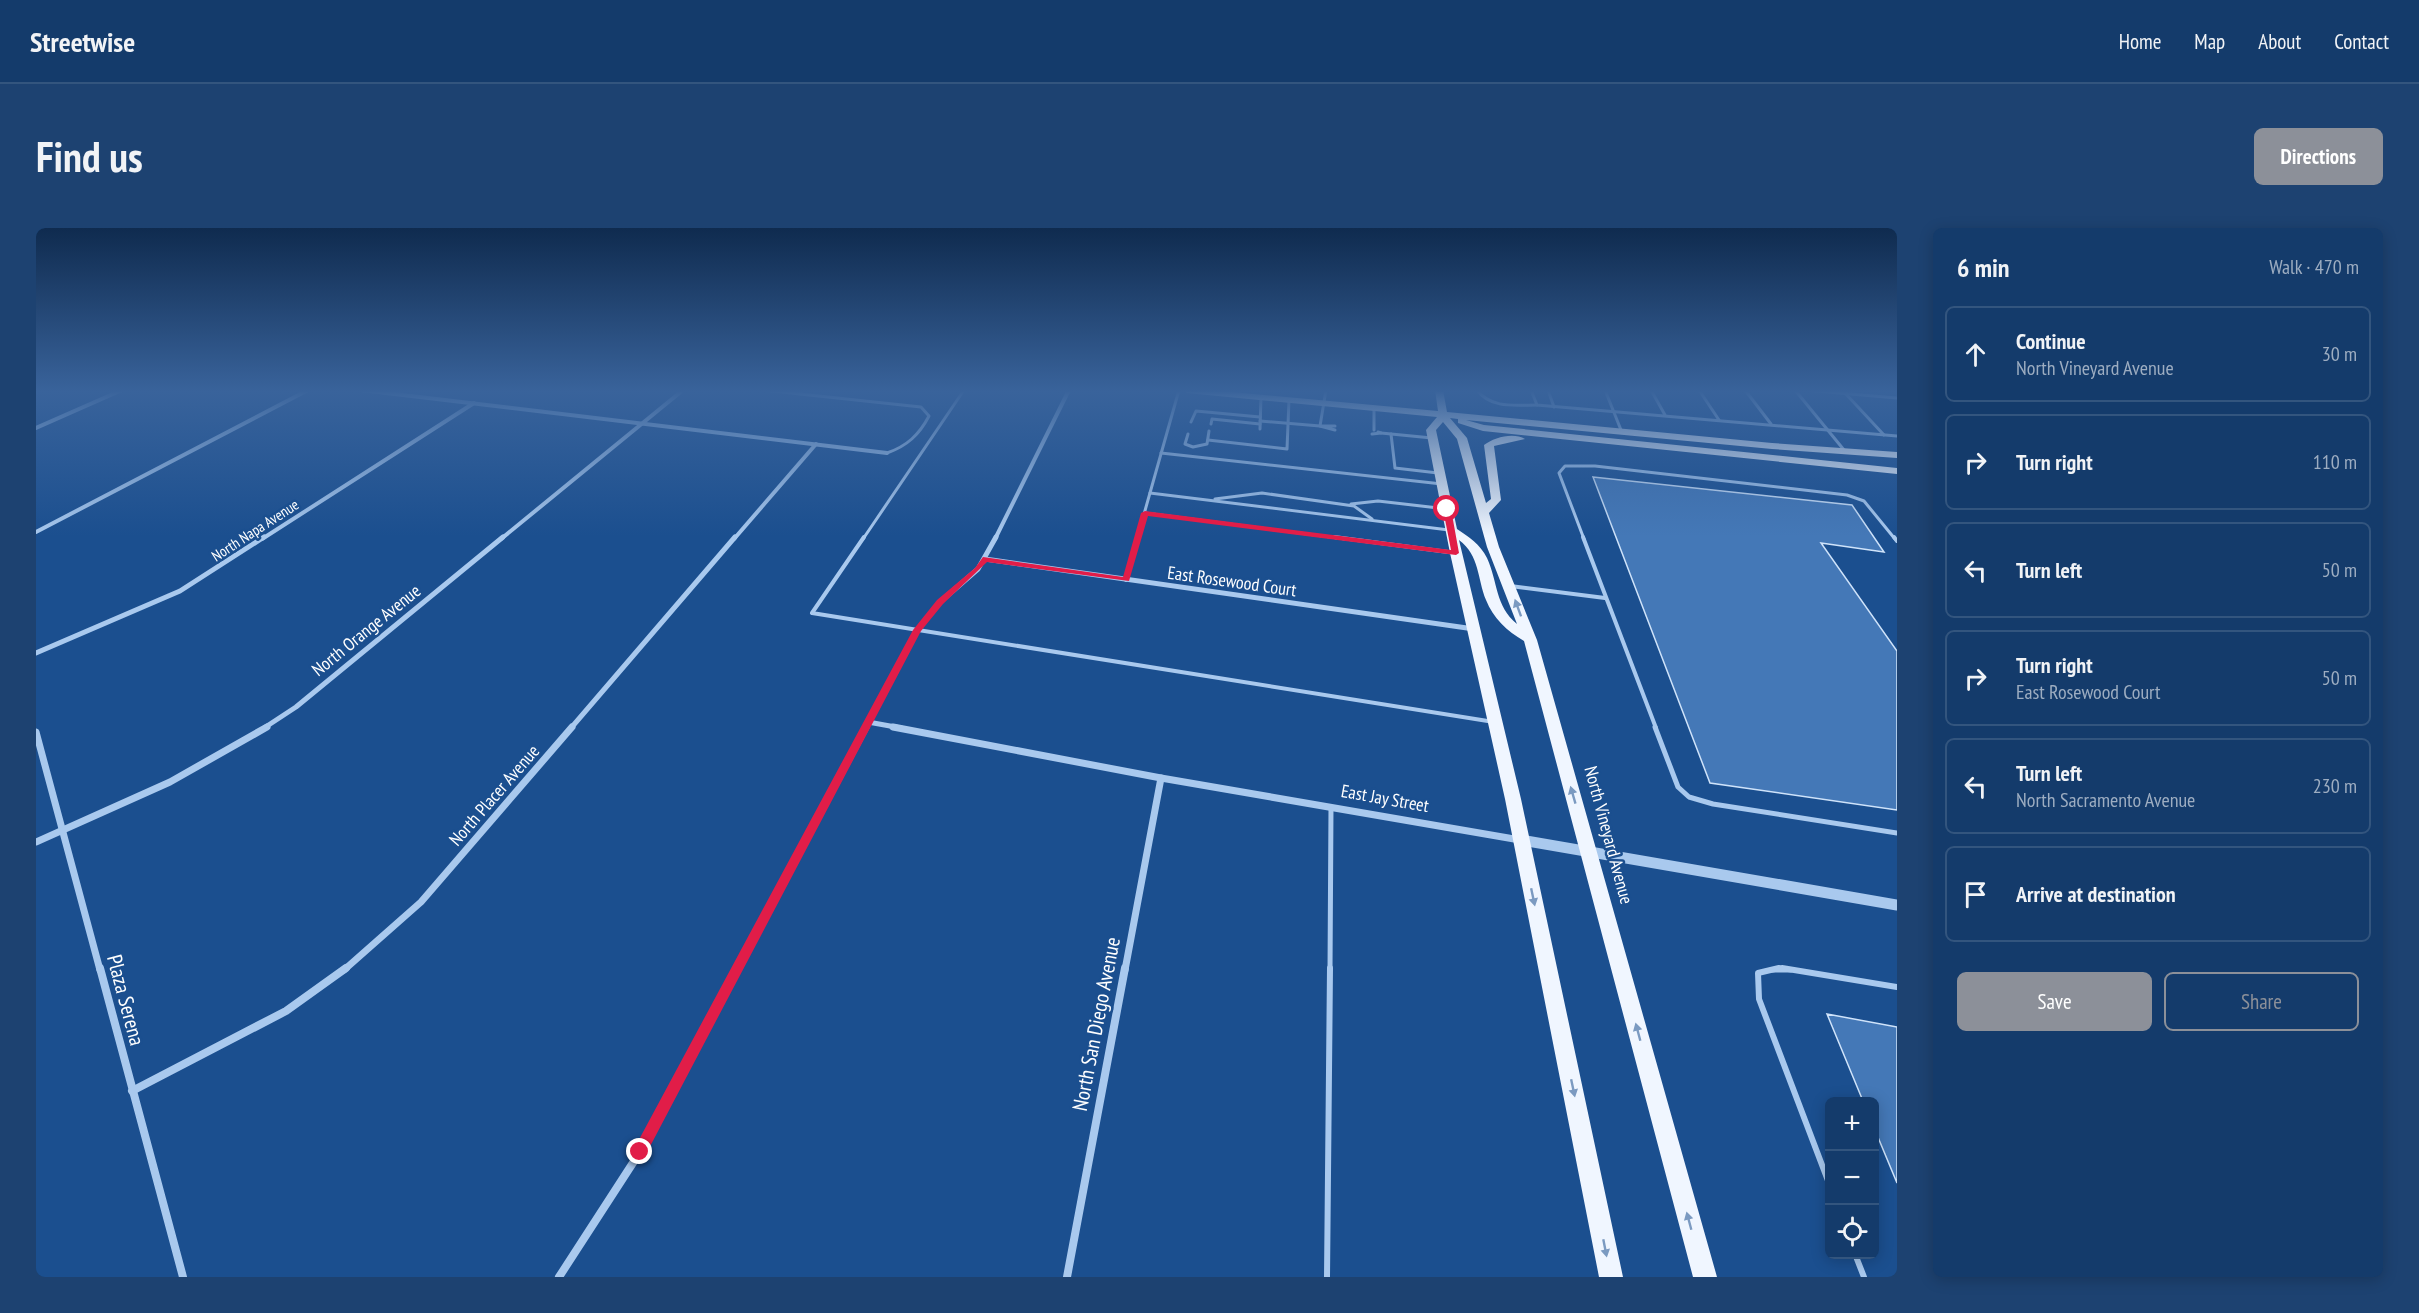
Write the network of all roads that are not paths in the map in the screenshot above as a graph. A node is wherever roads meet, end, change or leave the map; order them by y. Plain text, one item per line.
1 (1432, 438) edge
2 (214, 439) edge
3 (418, 439) edge
4 (623, 439) edge
5 (774, 439) edge
6 (912, 439) edge
7 (931, 439) edge
8 (1045, 439) edge
9 (1165, 439) edge
10 (1188, 439) edge
11 (1237, 439) edge
12 (1248, 439) edge
13 (1259, 439) edge
14 (1287, 439) edge
15 (1392, 439) edge
16 (1462, 439) edge
17 (1585, 439) edge
18 (1705, 439) edge
19 (1835, 439) edge
20 (1208, 440) joint
21 (1221, 441) joint
22 (1236, 443) junction
23 (816, 444) junction
24 (1247, 444) junction
25 (1259, 446) junction
26 (1844, 450) junction
27 (888, 453) joint
28 (1161, 453) junction
29 (1897, 455) edge
30 (1800, 462) junction
31 (1897, 471) edge
32 (1441, 479) junction
33 (1150, 494) junction
34 (1209, 501) junction
35 (1350, 504) junction
36 (1447, 509) junction
37 (1483, 512) junction
38 (1145, 513) junction
39 (1374, 521) junction
40 (1452, 531) junction
41 (36, 532) edge
42 (1897, 541) edge
43 (1456, 553) junction
44 (985, 559) junction
45 (1126, 579) junction
46 (1510, 586) junction
47 (1605, 598) junction
48 (1474, 629) junction
49 (917, 630) junction
50 (1530, 640) junction
51 (36, 653) edge
52 (868, 722) junction
53 (1495, 722) junction
54 (36, 732) edge
55 (1161, 778) junction
56 (1331, 807) junction
57 (62, 832) junction
58 (1897, 833) edge
59 (1521, 840) junction
60 (36, 842) edge
61 (1588, 851) junction
62 (1897, 905) edge
63 (1897, 987) edge
64 (132, 1091) junction
65 (1825, 1173) edge
66 (1857, 1259) edge
67 (183, 1277) edge
68 (559, 1277) edge
69 (1067, 1277) edge
70 (1327, 1277) edge
71 (1611, 1277) edge
72 (1705, 1277) edge
73 (1864, 1277) edge

1 - 32 main road
2 - 41 street
3 - 51 street, North Napa Avenue
4 - 57 street, North Orange Avenue
5 - 23 street
6 - 27 lane
7 - 49 lane
8 - 44 street
9 - 28 lane
10 - 20 lane
11 - 22 lane
12 - 24 lane
13 - 25 lane
14 - 25 lane
15 - 32 lane
16 - 37 main road, North Vineyard Avenue
17 - 30 main road
18 - 26 main road
19 - 26 lane
20 - 21 lane
21 - 22 lane
22 - 24 lane
23 - 27 street
23 - 64 street, North Placer Avenue
24 - 25 lane
26 - 29 main road
28 - 32 lane
28 - 33 lane
30 - 31 main road
30 - 37 main road
32 - 36 main road
33 - 34 lane
33 - 38 lane
34 - 35 lane
34 - 39 lane
35 - 36 lane
35 - 39 lane
36 - 40 main road
37 - 46 main road, North Vineyard Avenue
38 - 43 lane
38 - 45 lane
39 - 40 lane
40 - 43 main road
40 - 50 main road
42 - 47 lane
43 - 48 main road
44 - 45 street, East Rosewood Court
44 - 49 street
45 - 48 street, East Rosewood Court
46 - 47 lane
50 -> 46 main road, North Vineyard Avenue
47 - 58 lane
48 - 53 main road
49 - 52 street
49 - 53 lane
61 -> 50 main road, North Vineyard Avenue
52 - 55 street, East Jay Street
52 - 68 street
53 - 59 main road
54 - 57 street, Plaza Serena
55 - 56 street, East Jay Street
55 - 69 street, North San Diego Avenue
56 - 59 street, East Jay Street
56 - 70 lane
57 - 60 street, North Orange Avenue
57 - 64 street, Plaza Serena
59 - 61 street, East Jay Street
59 -> 71 main road
61 - 62 street, East Jay Street
72 -> 61 main road, North Vineyard Avenue
63 - 65 lane
64 - 67 street, Plaza Serena
66 - 73 lane

